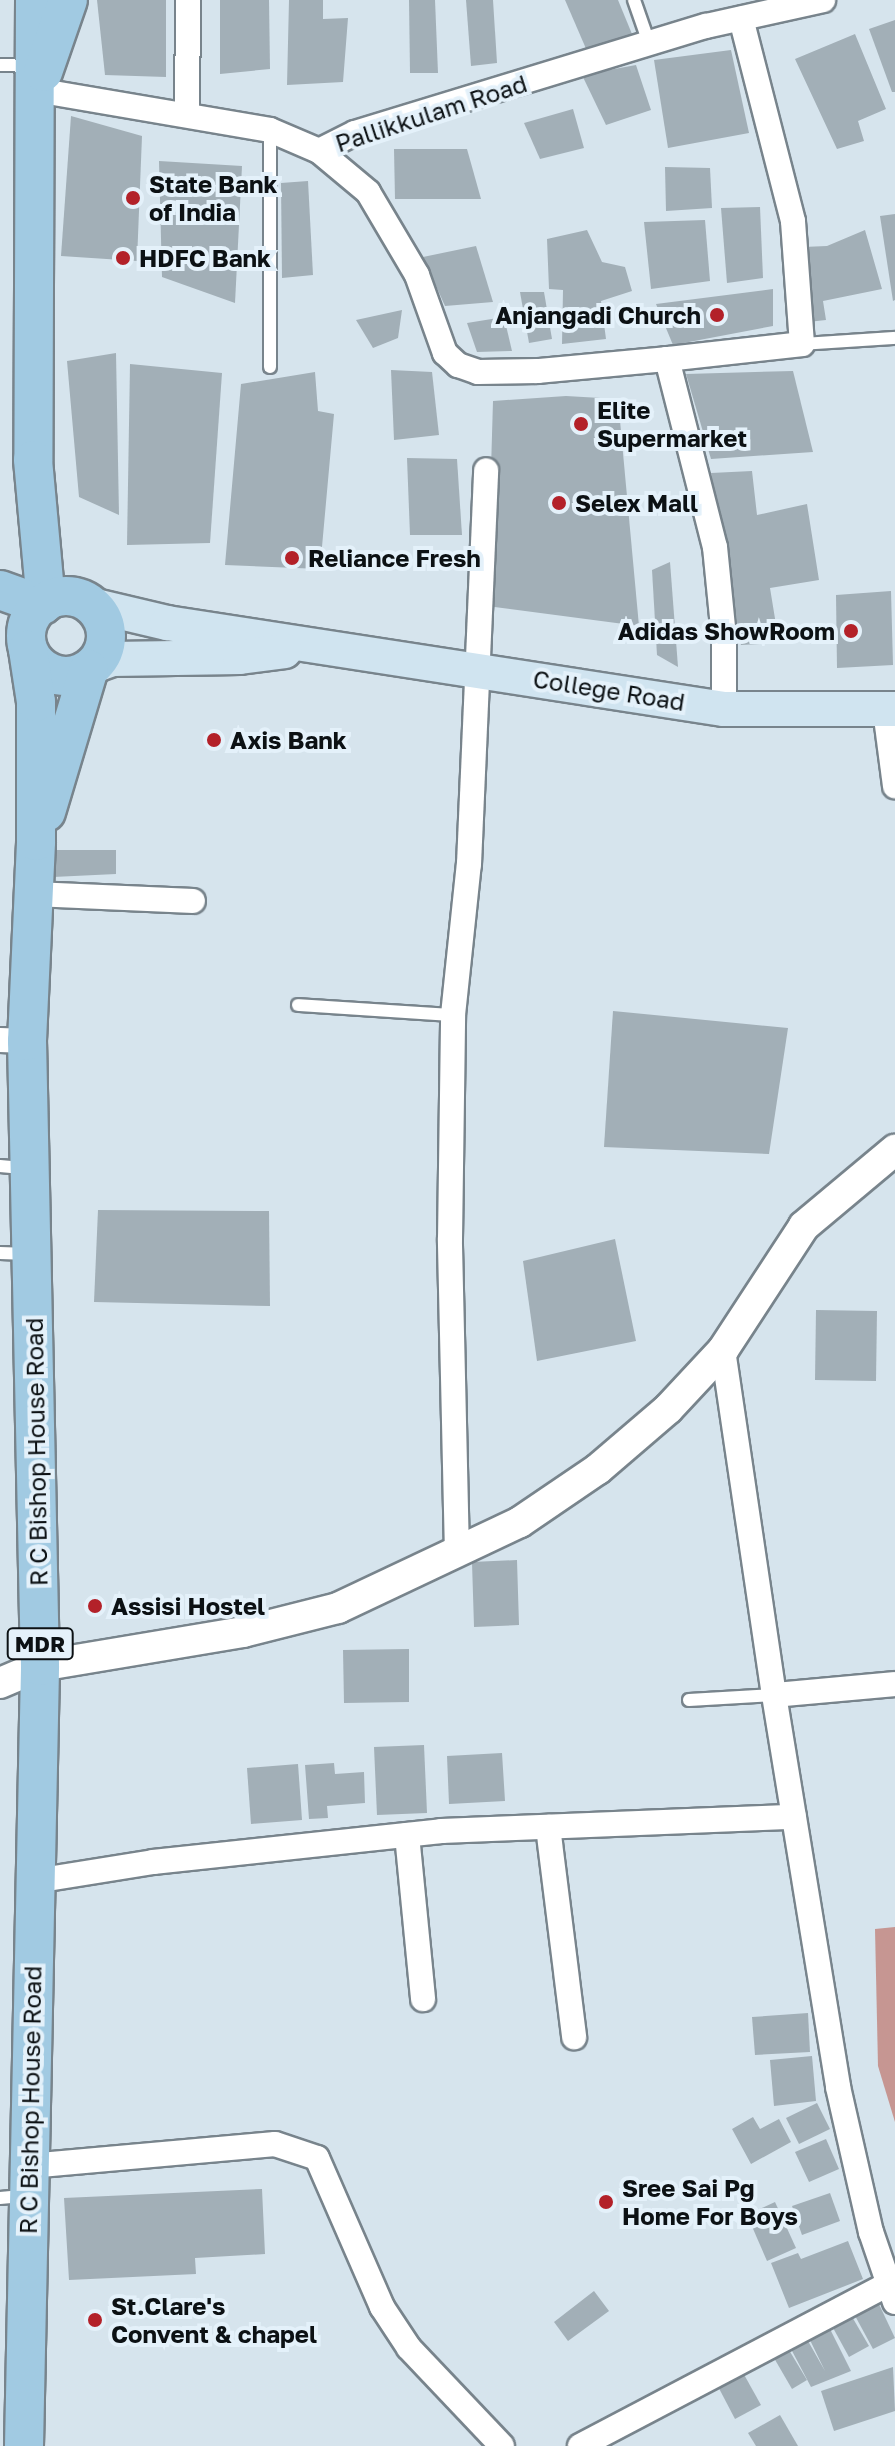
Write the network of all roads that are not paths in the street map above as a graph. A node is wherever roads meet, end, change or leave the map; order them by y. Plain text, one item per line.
1 (35, 0) edge
2 (68, 0) edge
3 (188, 0) edge
4 (634, 0) edge
5 (823, 0) edge
6 (741, 19) junction
7 (649, 43) junction
8 (24, 74) edge
9 (187, 115) junction
10 (270, 130) junction
11 (319, 151) junction
12 (895, 338) edge
13 (802, 344) junction
14 (667, 359) junction
15 (270, 367) dead end
16 (486, 470) dead end
17 (0, 590) edge
18 (45, 617) edge
19 (325, 645) junction
20 (91, 667) junction
21 (476, 669) junction
22 (724, 709) junction
23 (890, 710) edge
24 (895, 786) edge
25 (36, 841) junction
26 (34, 894) junction
27 (193, 901) dead end
28 (298, 1005) dead end
29 (453, 1015) junction
30 (14, 1040) edge
31 (895, 1150) edge
32 (15, 1167) edge
33 (16, 1253) edge
34 (723, 1350) junction
35 (457, 1554) junction
36 (40, 1666) junction
37 (0, 1683) edge
38 (895, 1684) edge
39 (774, 1695) junction
40 (689, 1700) dead end
41 (794, 1817) junction
42 (548, 1827) junction
43 (407, 1835) junction
44 (35, 1881) junction
45 (423, 1999) dead end
46 (574, 2037) dead end
47 (19, 2187) edge
48 (887, 2255) edge
49 (892, 2292) edge
50 (24, 2446) edge
51 (502, 2446) edge
52 (580, 2446) edge

1 - 8 main road
2 - 8 main road
3 - 9 street
4 - 7 lane
5 - 6 street, Pallikkulam Road
6 - 7 street, Pallikkulam Road
6 - 13 street
7 - 11 street, Pallikkulam Road
8 - 9 street, Pallikkulam Road
8 - 18 main road
9 - 10 street, Pallikkulam Road
10 - 11 street, Pallikkulam Road
10 - 15 lane
11 - 14 street
12 - 13 lane
13 - 14 street
14 - 22 street
16 - 21 street
17 - 18 main road
18 - 19 main road, College Road
18 - 20 main road
18 - 20 main road
18 - 25 main road
19 - 20 main road
19 - 21 main road, College Road
20 - 25 main road
21 - 22 main road, College Road
21 - 29 street
22 - 23 main road, College Road
23 - 24 street
25 - 26 main road, R C Bishop House Road / MDR
26 - 27 street
26 - 30 main road, R C Bishop House Road / MDR
28 - 29 lane
29 - 35 street
30 - 32 main road, R C Bishop House Road / MDR
31 - 34 street
32 - 33 main road, R C Bishop House Road / MDR
33 - 36 main road, R C Bishop House Road / MDR
34 - 35 street
34 - 39 street
35 - 36 street
36 - 37 street
36 - 44 main road, R C Bishop House Road / MDR
38 - 39 street
39 - 40 lane
39 - 41 street
41 - 42 street
41 - 48 street
42 - 43 street
42 - 46 street
43 - 44 street
43 - 45 street
44 - 47 main road, R C Bishop House Road / MDR
47 - 50 main road, R C Bishop House Road / MDR
47 - 51 street
48 - 49 street
49 - 52 street

